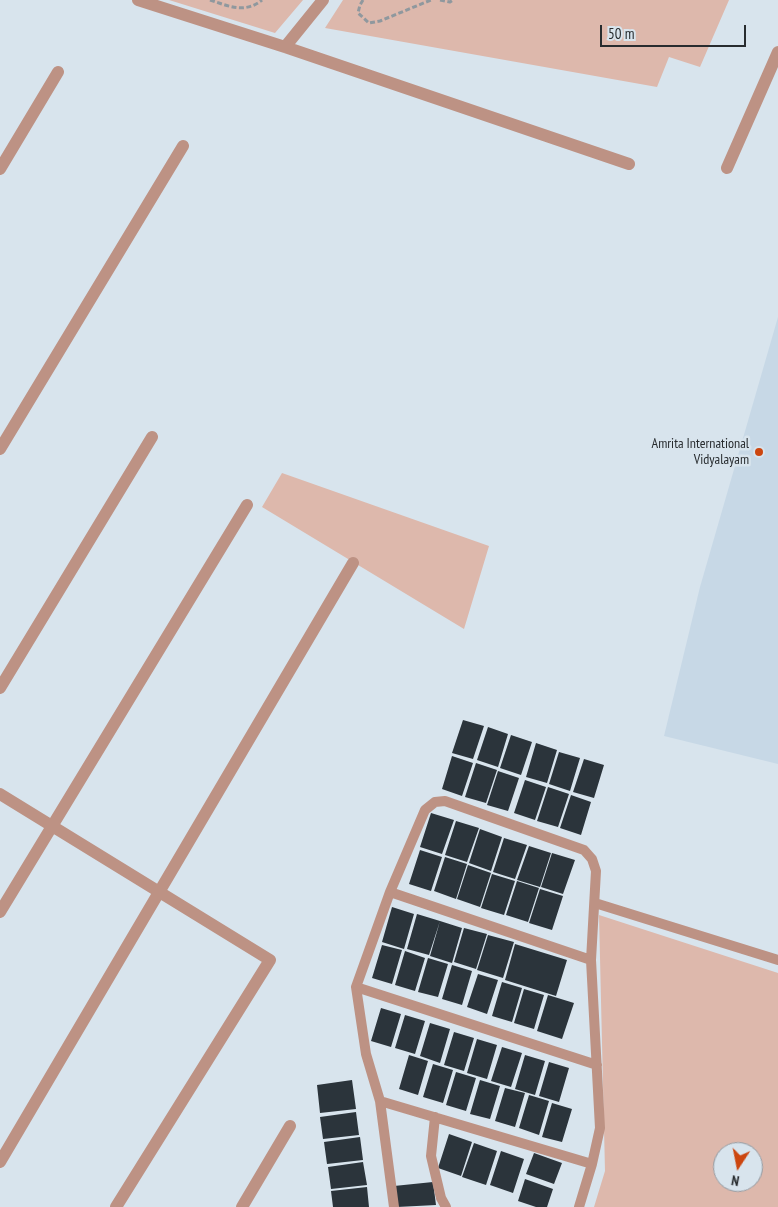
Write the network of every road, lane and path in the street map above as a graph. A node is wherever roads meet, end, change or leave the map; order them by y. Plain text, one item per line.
1 (138, 0) edge
2 (210, 0) edge
3 (262, 0) edge
4 (323, 0) edge
5 (363, 0) edge
6 (431, 0) edge
7 (440, 0) edge
8 (453, 0) edge
9 (285, 48) junction
10 (778, 52) edge
11 (58, 72) dead end
12 (183, 146) dead end
13 (628, 164) dead end
14 (727, 168) dead end
15 (0, 169) edge
16 (152, 437) dead end
17 (0, 449) edge
18 (247, 505) dead end
19 (353, 562) dead end
20 (0, 688) edge
21 (0, 794) edge
22 (52, 826) junction
23 (159, 892) junction
24 (390, 892) junction
25 (595, 903) junction
26 (0, 912) edge
27 (591, 960) junction
28 (778, 960) edge
29 (356, 987) junction
30 (597, 1065) junction
31 (380, 1101) junction
32 (435, 1118) junction
33 (290, 1126) dead end
34 (0, 1162) edge
35 (592, 1164) junction
36 (116, 1207) edge
37 (242, 1207) edge
38 (394, 1207) edge
39 (446, 1207) edge
40 (579, 1207) edge

1 - 9 street
2 - 3 path
4 - 9 street
5 - 6 path
7 - 8 path
9 - 13 street
10 - 14 street
11 - 15 street
12 - 17 street
16 - 20 street
18 - 22 street
19 - 23 street
21 - 22 street
22 - 23 street
22 - 26 street
23 - 34 street
23 - 36 street
24 - 25 lane
24 - 27 lane
24 - 29 lane
25 - 27 lane
25 - 28 lane
27 - 30 lane
29 - 30 lane
29 - 31 lane
30 - 35 lane
31 - 32 lane
31 - 38 lane
32 - 35 lane
32 - 39 lane
33 - 37 street
35 - 40 lane

